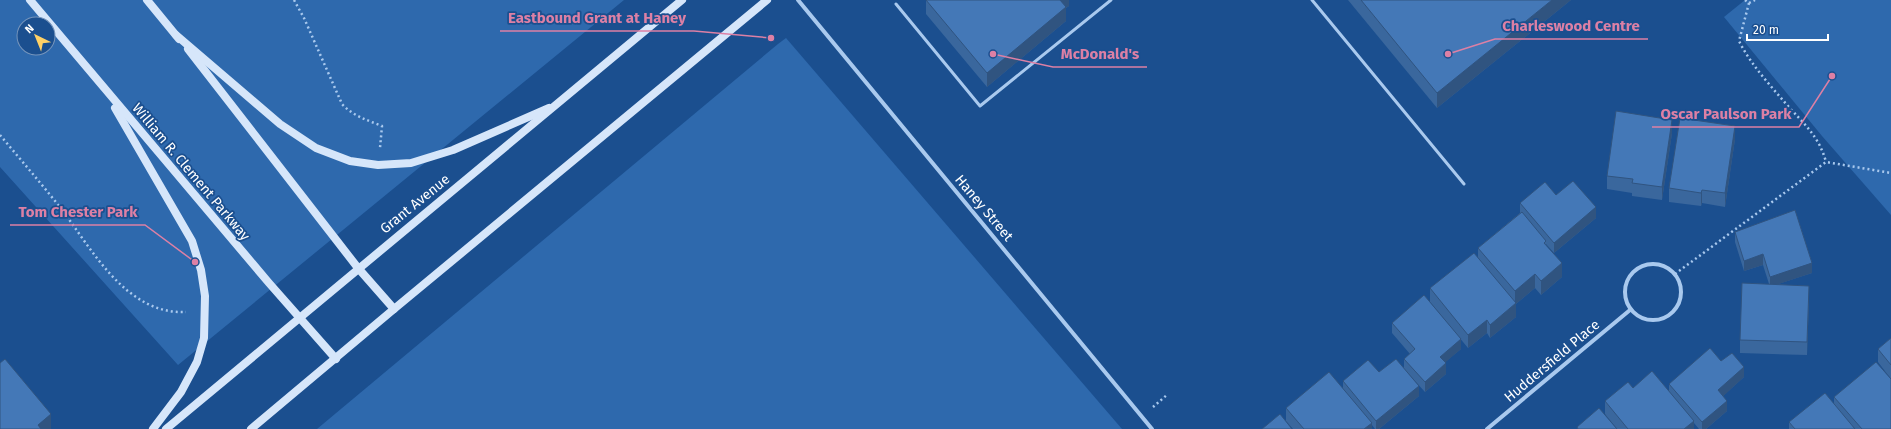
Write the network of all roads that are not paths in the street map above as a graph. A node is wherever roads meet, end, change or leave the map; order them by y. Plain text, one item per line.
1 (30, 0) edge
2 (147, 0) edge
3 (682, 0) edge
4 (767, 0) edge
5 (798, 0) edge
6 (1111, 0) edge
7 (1312, 0) edge
8 (896, 4) dead end
9 (176, 35) junction
10 (103, 89) junction
11 (558, 104) junction
12 (1464, 184) dead end
13 (358, 268) junction
14 (394, 309) junction
15 (1630, 310) junction
16 (301, 317) junction
17 (336, 359) junction
18 (153, 429) edge
19 (166, 429) edge
20 (251, 429) edge
21 (1152, 429) edge
22 (1487, 429) edge

1 - 10 main road, William R. Clement Parkway
2 - 9 main road
3 - 11 main road, Grant Avenue
4 - 14 main road
5 - 21 street, Haney Street
6 - 8 lane
7 - 12 lane
9 - 11 main road
9 - 13 main road
10 - 16 main road, William R. Clement Parkway
10 - 18 main road
11 - 13 main road, Grant Avenue
13 - 14 main road
13 - 16 main road, Grant Avenue
14 - 17 main road
15 - 15 street
15 - 22 street, Huddersfield Place
16 - 17 main road, William R. Clement Parkway
16 - 19 main road, Grant Avenue
17 - 20 main road

